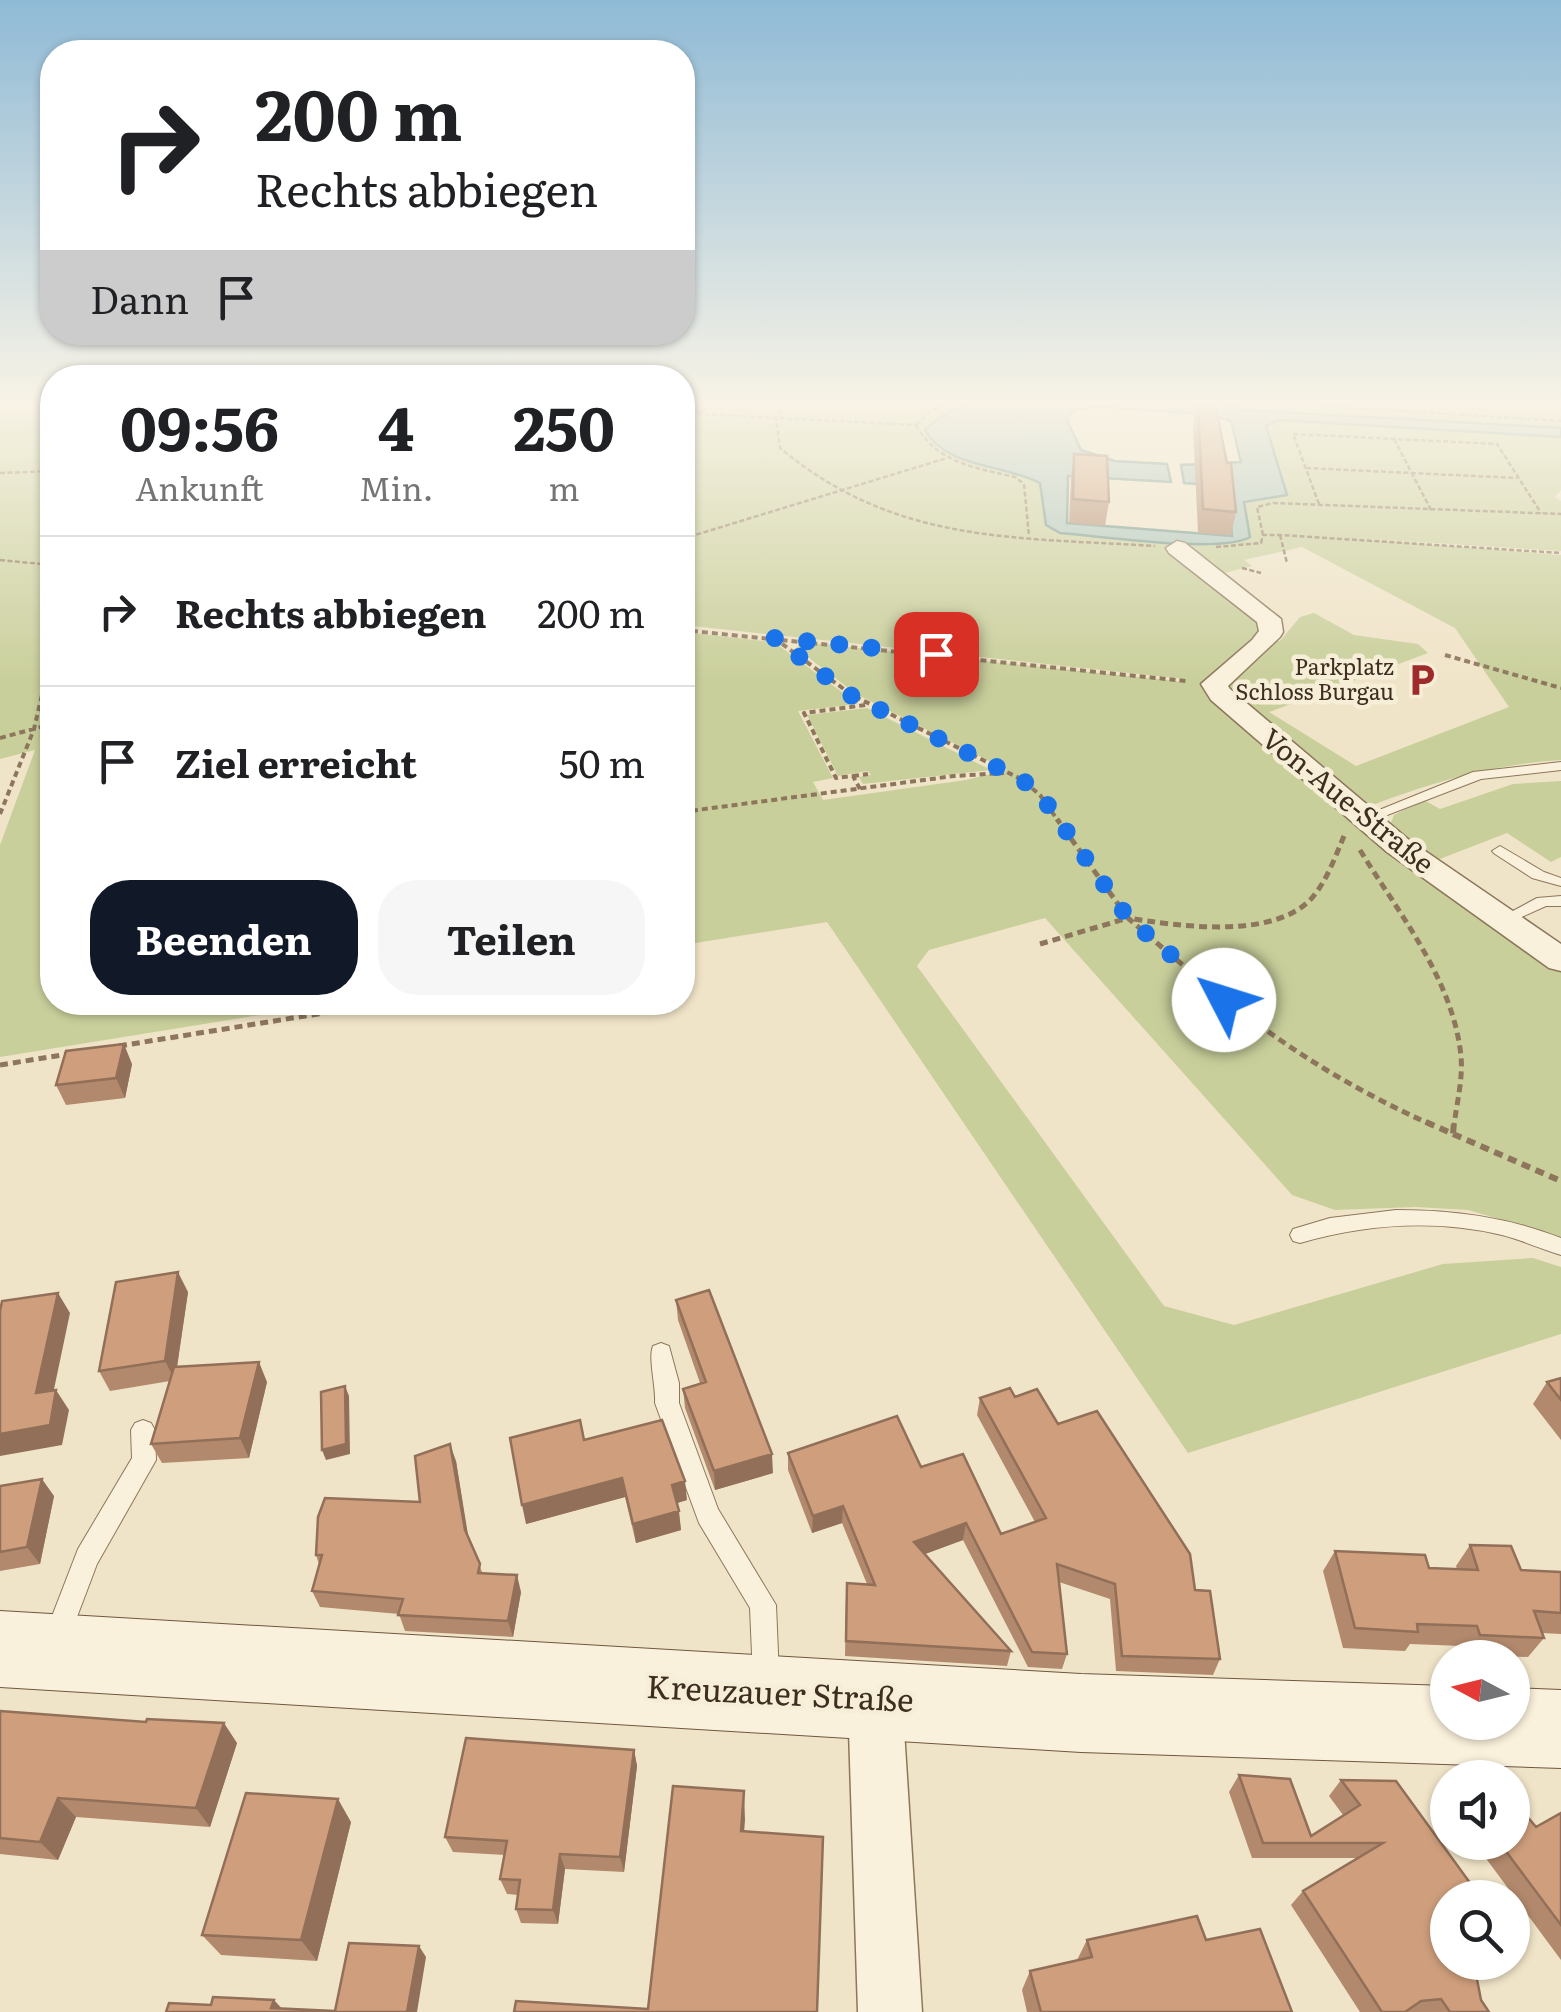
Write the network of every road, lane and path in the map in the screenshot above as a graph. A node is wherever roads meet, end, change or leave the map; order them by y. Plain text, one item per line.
1 (830, 494) edge
2 (841, 494) edge
3 (1025, 494) edge
4 (1315, 494) edge
5 (1423, 494) edge
6 (1529, 494) edge
7 (1318, 504) junction
8 (1431, 510) junction
9 (1541, 512) junction
10 (1561, 514) edge
11 (695, 535) edge
12 (1264, 535) junction
13 (1280, 535) junction
14 (1030, 536) junction
15 (1177, 548) junction
16 (1561, 553) edge
17 (0, 560) edge
18 (1287, 563) dead end
19 (40, 564) edge
20 (695, 631) edge
21 (774, 638) junction
22 (1445, 654) dead end
23 (1214, 684) junction
24 (1561, 688) edge
25 (40, 703) edge
26 (869, 705) junction
27 (40, 727) edge
28 (34, 729) junction
29 (0, 738) edge
30 (1561, 766) edge
31 (868, 774) dead end
32 (1006, 774) junction
33 (853, 776) junction
34 (860, 788) junction
35 (695, 810) edge
36 (0, 814) edge
37 (1364, 819) junction
38 (1500, 851) dead end
39 (1559, 876) edge
40 (1559, 901) edge
41 (1128, 918) junction
42 (1504, 920) junction
43 (1040, 944) dead end
44 (1561, 960) edge
45 (311, 1015) edge
46 (118, 1046) edge
47 (78, 1052) edge
48 (0, 1065) edge
49 (1453, 1134) junction
50 (1561, 1180) edge
51 (1300, 1236) dead end
52 (1561, 1246) edge
53 (661, 1353) dead end
54 (143, 1430) dead end
55 (26, 1651) edge
56 (766, 1693) junction
57 (874, 1699) junction
58 (1561, 1729) edge
59 (890, 2012) edge

1 - 11 path
2 - 14 path
3 - 14 path
4 - 7 path
5 - 8 path
6 - 9 path
7 - 8 path
7 - 12 path
8 - 9 path
9 - 10 path
12 - 13 path
12 - 15 path
13 - 16 path
13 - 18 path
14 - 15 path
15 - 23 street
17 - 19 path
20 - 21 path
21 - 23 path
21 - 26 path
22 - 24 path
23 - 37 street, Von-Aue-Straße
25 - 28 path
26 - 32 path
26 - 33 path
27 - 28 path
28 - 29 path
28 - 36 path
30 - 37 lane
31 - 33 path
32 - 34 path
32 - 41 path
33 - 34 path
34 - 35 path
37 - 42 street, Von-Aue-Straße
38 - 39 lane
39 - 40 lane
40 - 42 lane
41 - 43 path
41 - 49 path
41 - 49 path
42 - 44 street, Von-Aue-Straße
45 - 46 path
47 - 48 path
49 - 50 path
51 - 52 lane
53 - 56 lane
54 - 55 lane
55 - 56 main road, Kreuzauer Straße
56 - 57 main road, Kreuzauer Straße
57 - 58 main road, Kreuzauer Straße
57 - 59 street

